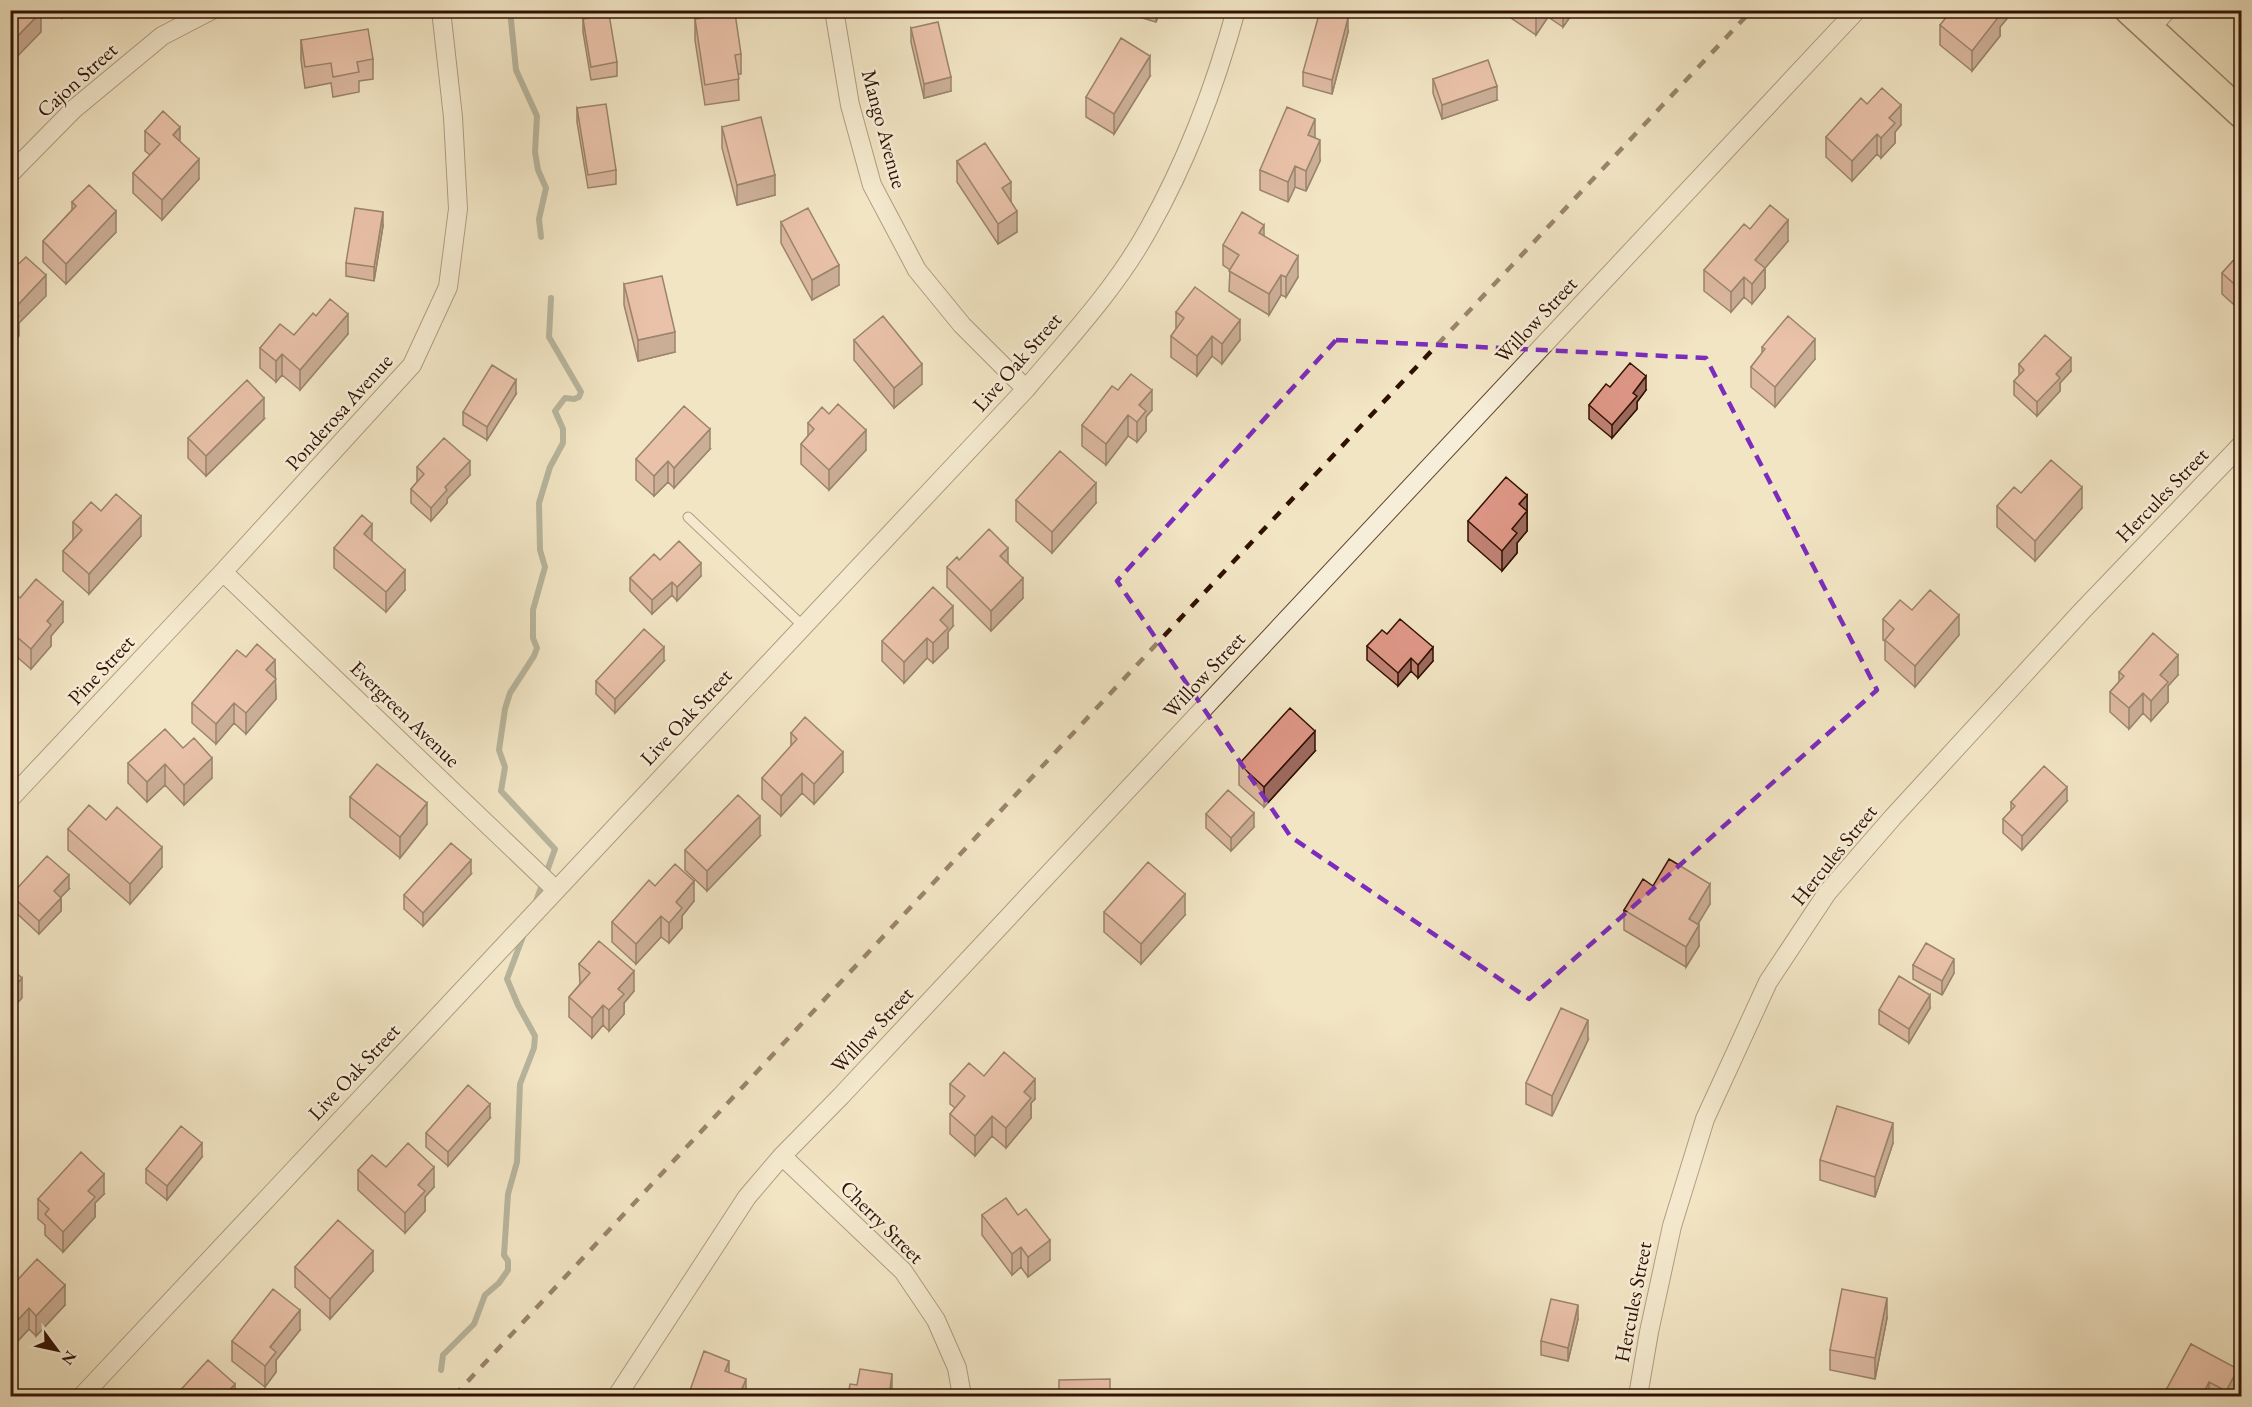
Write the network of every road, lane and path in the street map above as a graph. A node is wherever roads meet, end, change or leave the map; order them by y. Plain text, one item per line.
1 (212, 10) edge
2 (441, 10) edge
3 (834, 10) edge
4 (1236, 10) edge
5 (1857, 10) edge
6 (2129, 10) edge
7 (2172, 10) edge
8 (2153, 32) junction
9 (2241, 114) edge
10 (10, 174) edge
11 (1026, 389) junction
12 (2241, 444) edge
13 (688, 517) dead end
14 (224, 572) junction
15 (803, 626) junction
16 (10, 799) edge
17 (555, 889) junction
18 (782, 1156) junction
19 (82, 1396) edge
20 (617, 1396) edge
21 (962, 1396) edge
22 (1638, 1396) edge

1 - 10 street, Cajon Street
2 - 14 street, Ponderosa Avenue
3 - 11 street, Mango Avenue
4 - 11 street, Live Oak Street
5 - 18 street, Willow Street
6 - 8 main road
7 - 8 lane
8 - 9 main road
11 - 15 street, Live Oak Street
12 - 22 street, Hercules Street
13 - 15 lane
14 - 16 street, Pine Street
14 - 17 street, Evergreen Avenue
15 - 17 street, Live Oak Street
17 - 19 street, Live Oak Street
18 - 20 street, Willow Street
18 - 21 street, Cherry Street

